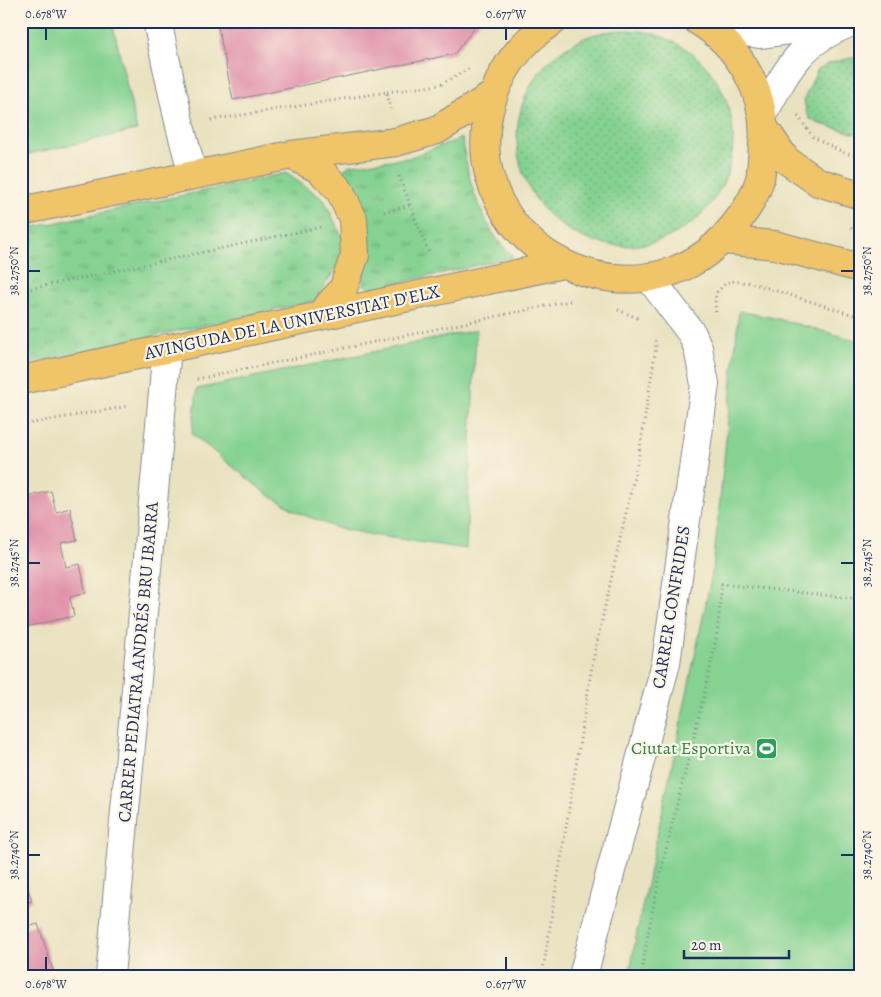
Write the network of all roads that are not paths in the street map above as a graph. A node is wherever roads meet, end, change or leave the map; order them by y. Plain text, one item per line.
1 (157, 21) edge
2 (553, 21) edge
3 (827, 21) edge
4 (855, 21) edge
5 (703, 24) edge
6 (493, 94) junction
7 (764, 122) junction
8 (291, 155) junction
9 (193, 175) junction
10 (860, 195) edge
11 (21, 211) edge
12 (722, 240) junction
13 (563, 264) junction
14 (860, 268) edge
15 (649, 277) junction
16 (319, 316) junction
17 (167, 348) junction
18 (21, 380) edge
19 (110, 976) edge
20 (583, 976) edge

1 - 9 street
2 - 6 highway
3 - 5 street
4 - 7 street
5 - 7 highway
6 - 8 highway
6 - 13 highway
7 - 10 highway
7 - 12 highway
8 - 9 highway
8 - 16 highway
9 - 11 highway
12 - 14 highway
12 - 15 highway
13 - 15 highway
13 - 16 highway, AVINGUDA DE LA UNIVERSITAT D'ELX
15 - 20 street, CARRER CONFRIDES
16 - 17 highway, AVINGUDA DE LA UNIVERSITAT D'ELX
17 - 18 highway, AVINGUDA DE LA UNIVERSITAT D'ELX
17 - 19 street, CARRER PEDIATRA ANDRÉS BRU IBARRA

